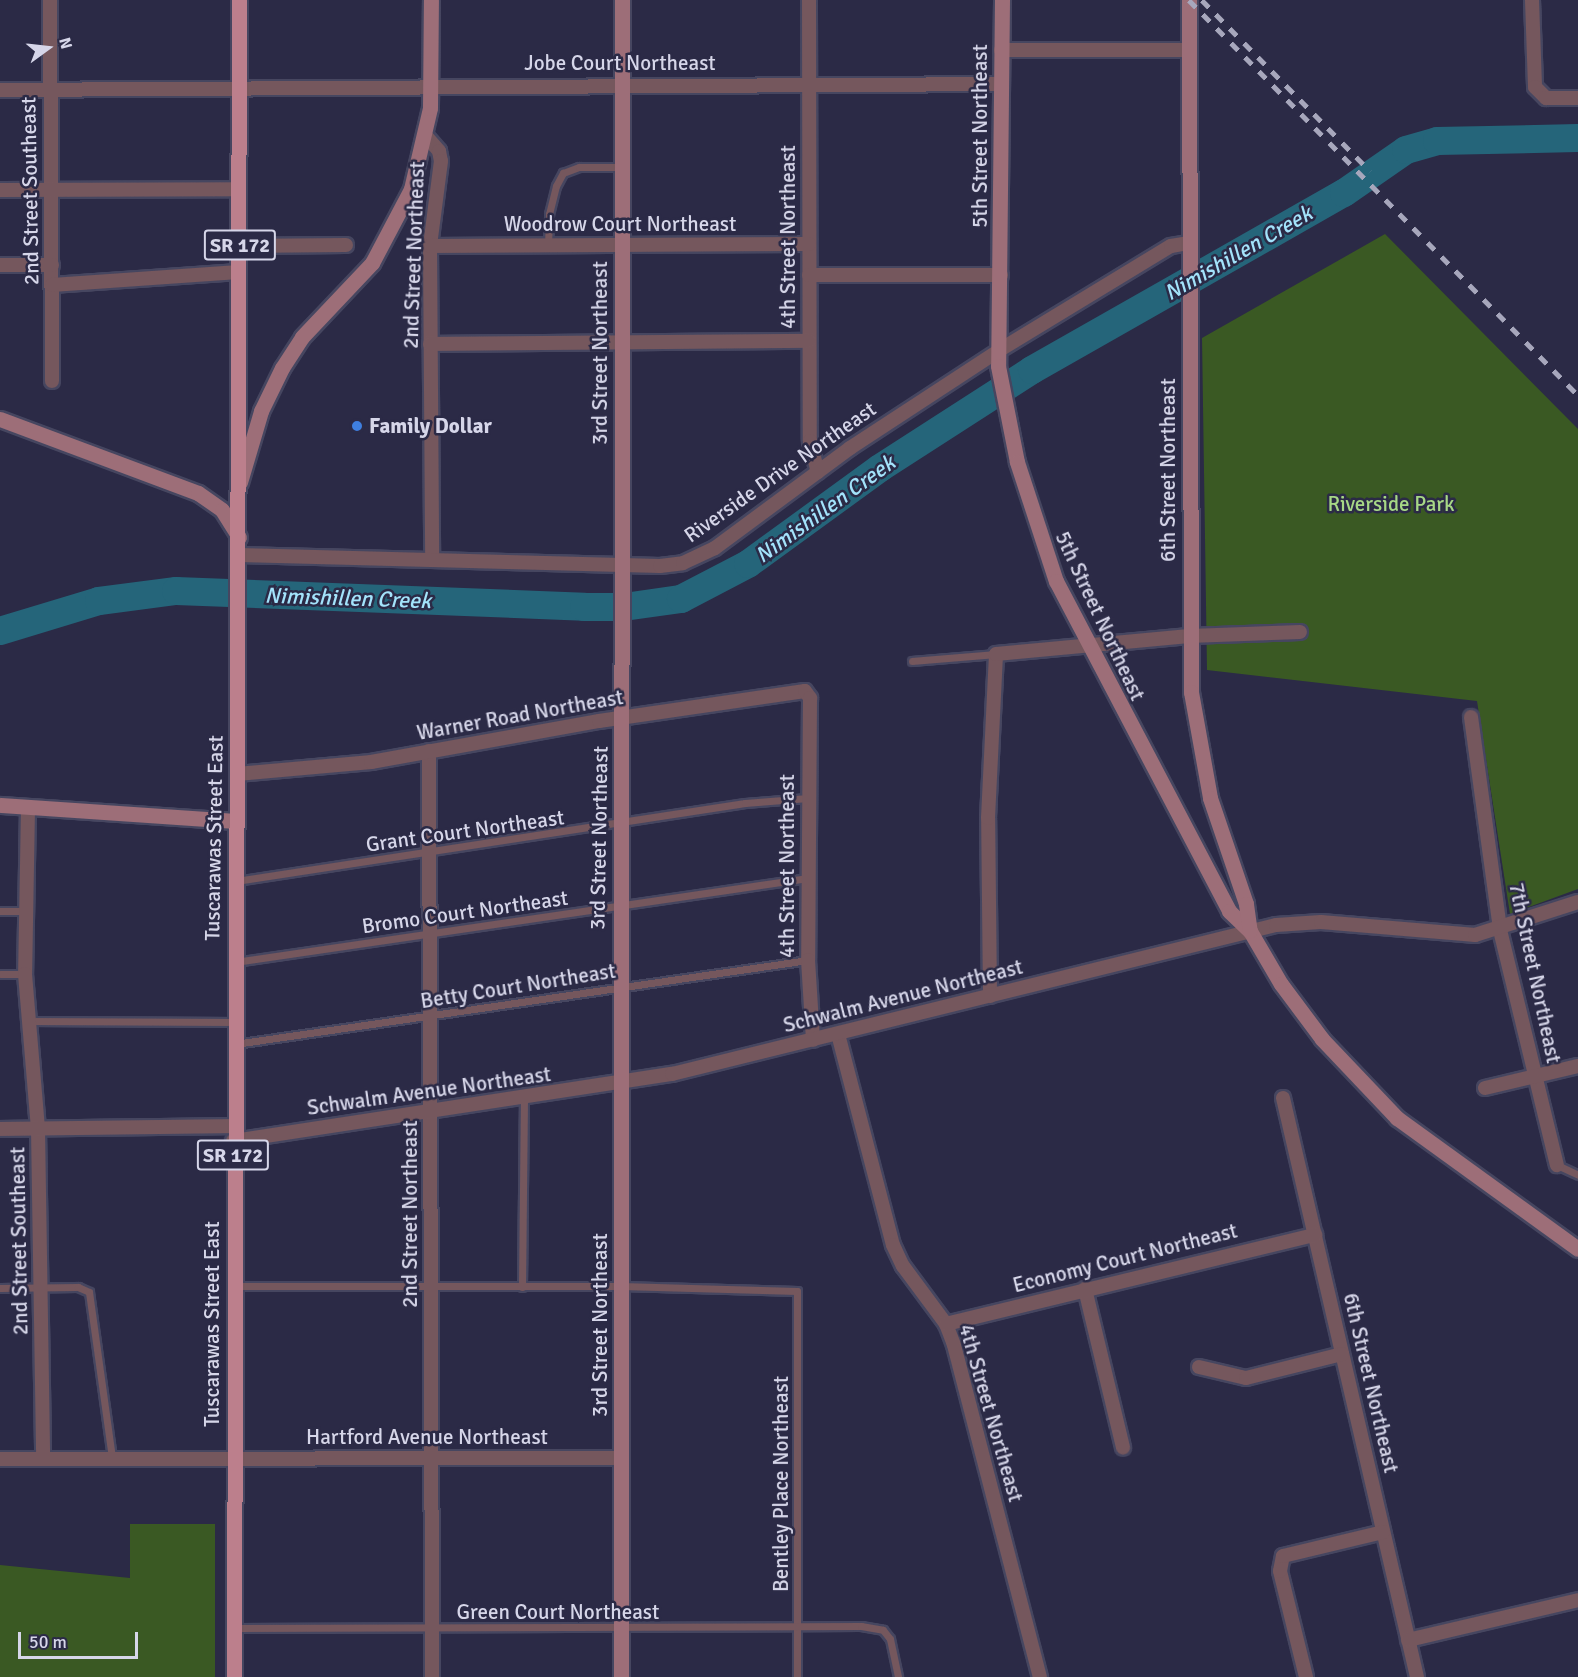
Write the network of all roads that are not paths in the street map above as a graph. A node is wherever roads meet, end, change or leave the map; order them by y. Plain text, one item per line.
1 (50, 0) edge
2 (239, 0) edge
3 (431, 0) edge
4 (622, 0) edge
5 (809, 0) edge
6 (1002, 0) edge
7 (1189, 0) edge
8 (1532, 0) edge
9 (1001, 50) junction
10 (1189, 50) junction
11 (1001, 84) junction
12 (621, 85) junction
13 (809, 85) junction
14 (431, 86) junction
15 (239, 88) junction
16 (50, 89) junction
17 (0, 90) edge
18 (1578, 98) edge
19 (426, 136) junction
20 (621, 167) junction
21 (51, 189) junction
22 (239, 189) junction
23 (0, 190) edge
24 (809, 244) junction
25 (240, 246) junction
26 (346, 246) dead end
27 (430, 246) junction
28 (548, 246) junction
29 (621, 246) junction
30 (1188, 247) junction
31 (0, 265) edge
32 (52, 265) junction
33 (239, 272) junction
34 (809, 275) junction
35 (1001, 275) junction
36 (52, 285) junction
37 (809, 341) junction
38 (622, 342) junction
39 (430, 344) junction
40 (998, 358) junction
41 (52, 381) dead end
42 (0, 419) edge
43 (818, 472) junction
44 (239, 491) junction
45 (239, 537) junction
46 (432, 560) junction
47 (239, 561) junction
48 (622, 571) junction
49 (1300, 632) dead end
50 (1189, 636) junction
51 (1089, 646) junction
52 (996, 654) junction
53 (912, 661) dead end
54 (808, 693) joint
55 (1471, 717) dead end
56 (621, 718) junction
57 (429, 751) junction
58 (237, 774) junction
59 (808, 798) junction
60 (0, 805) edge
61 (28, 808) junction
62 (235, 821) junction
63 (620, 825) junction
64 (429, 854) junction
65 (808, 878) junction
66 (233, 882) junction
67 (1578, 902) edge
68 (619, 906) junction
69 (0, 910) edge
70 (26, 911) junction
71 (1500, 930) junction
72 (1250, 932) junction
73 (430, 935) junction
74 (808, 960) junction
75 (233, 963) junction
76 (0, 974) edge
77 (25, 974) junction
78 (619, 987) junction
79 (990, 996) junction
80 (431, 1016) junction
81 (29, 1021) junction
82 (233, 1022) junction
83 (838, 1034) junction
84 (813, 1040) junction
85 (233, 1044) junction
86 (1578, 1066) edge
87 (1536, 1076) junction
88 (620, 1084) junction
89 (1485, 1088) dead end
90 (524, 1098) junction
91 (1283, 1098) dead end
92 (431, 1112) junction
93 (0, 1129) edge
94 (38, 1129) junction
95 (233, 1134) junction
96 (1557, 1165) joint
97 (1578, 1175) edge
98 (1315, 1235) junction
99 (1578, 1250) edge
100 (233, 1286) junction
101 (621, 1286) junction
102 (432, 1287) junction
103 (522, 1287) junction
104 (0, 1288) edge
105 (42, 1288) junction
106 (1085, 1289) junction
107 (946, 1324) junction
108 (1342, 1354) junction
109 (1199, 1367) dead end
110 (1123, 1447) dead end
111 (431, 1457) junction
112 (112, 1458) junction
113 (233, 1458) junction
114 (621, 1458) junction
115 (0, 1459) edge
116 (43, 1459) junction
117 (1383, 1532) junction
118 (1578, 1600) edge
119 (798, 1627) junction
120 (234, 1628) junction
121 (432, 1629) junction
122 (621, 1629) junction
123 (1408, 1640) junction
124 (234, 1677) edge
125 (432, 1677) edge
126 (621, 1677) edge
127 (797, 1677) edge
128 (898, 1677) edge
129 (1040, 1677) edge
130 (1306, 1677) edge
131 (1417, 1677) edge

1 - 16 street, 2nd Street Southeast
2 - 15 main road, Tuscarawas Street East / SR 172
3 - 14 street, 2nd Street Northeast
4 - 12 street, 3rd Street Northeast
5 - 13 street, 4th Street Northeast
6 - 9 street, 5th Street Northeast
7 - 10 street, 6th Street Northeast
8 - 18 street
9 - 10 street
9 - 11 street, 5th Street Northeast
10 - 30 street, 6th Street Northeast
11 - 13 street, Jobe Court Northeast
11 - 35 street, 5th Street Northeast
12 - 13 street, Jobe Court Northeast
12 - 14 street, Jobe Court Northeast
12 - 20 street, 3rd Street Northeast
13 - 24 street, 4th Street Northeast
14 - 15 street, Jobe Court Northeast
14 - 19 street, 2nd Street Northeast
15 - 16 street, Jobe Court Northeast
15 - 22 main road, Tuscarawas Street East / SR 172
16 - 17 street, Jobe Court Northeast
16 - 21 street, 2nd Street Southeast
19 - 27 street, 2nd Street Northeast
19 - 44 street, 2nd Street Northeast
20 - 28 lane
20 - 29 street, 3rd Street Northeast
21 - 22 street
21 - 23 street
21 - 32 street, 2nd Street Southeast
22 - 25 main road, Tuscarawas Street East / SR 172
24 - 29 street, Woodrow Court Northeast
24 - 34 street, 4th Street Northeast
25 - 26 street
25 - 33 main road, Tuscarawas Street East / SR 172
27 - 28 street, Woodrow Court Northeast
27 - 39 street, 2nd Street Northeast
28 - 29 street, Woodrow Court Northeast
29 - 38 street, 3rd Street Northeast
30 - 40 street, Riverside Drive Northeast
30 - 50 street, 6th Street Northeast
31 - 32 street
32 - 36 street, 2nd Street Southeast
33 - 36 street
33 - 44 main road, Tuscarawas Street East / SR 172
34 - 35 street
34 - 37 street, 4th Street Northeast
35 - 40 street, 5th Street Northeast
36 - 41 street, 2nd Street Southeast
37 - 38 street
37 - 43 street, 4th Street Northeast
38 - 39 street
38 - 48 street, 3rd Street Northeast
39 - 46 street, 2nd Street Northeast
40 - 43 street, Riverside Drive Northeast
40 - 51 street, 5th Street Northeast
42 - 45 street
43 - 48 street, Riverside Drive Northeast
44 - 45 main road, Tuscarawas Street East / SR 172
45 - 47 main road, Tuscarawas Street East / SR 172
46 - 47 street, Riverside Drive Northeast
46 - 48 street, Riverside Drive Northeast
47 - 58 main road, Tuscarawas Street East / SR 172
48 - 56 street, 3rd Street Northeast
49 - 50 street
50 - 51 street
50 - 72 street, 6th Street Northeast
51 - 52 street
51 - 72 street, 5th Street Northeast
52 - 53 lane
52 - 79 street
54 - 56 street, Warner Road Northeast
54 - 59 street, 4th Street Northeast
55 - 71 street, 7th Street Northeast
56 - 57 street, Warner Road Northeast
56 - 63 street, 3rd Street Northeast
57 - 58 street, Warner Road Northeast
57 - 64 street, 2nd Street Northeast
58 - 62 main road, Tuscarawas Street East / SR 172
59 - 63 lane, Grant Court Northeast
59 - 65 street, 4th Street Northeast
60 - 61 street
61 - 62 street
61 - 70 street, 2nd Street Southeast
62 - 66 main road, Tuscarawas Street East / SR 172
63 - 64 lane, Grant Court Northeast
63 - 68 street, 3rd Street Northeast
64 - 66 lane, Grant Court Northeast
64 - 73 street, 2nd Street Northeast
65 - 68 lane, Bromo Court Northeast
65 - 74 street, 4th Street Northeast
66 - 75 main road, Tuscarawas Street East / SR 172
67 - 71 street, Schwalm Avenue Northeast
68 - 73 lane, Bromo Court Northeast
68 - 78 street, 3rd Street Northeast
69 - 70 lane
70 - 77 street, 2nd Street Southeast
71 - 72 street, Schwalm Avenue Northeast
71 - 87 street, 7th Street Northeast
72 - 79 street, Schwalm Avenue Northeast
72 - 99 street
73 - 75 lane, Bromo Court Northeast
73 - 80 street, 2nd Street Northeast
74 - 78 lane, Betty Court Northeast
74 - 84 street, 4th Street Northeast
75 - 82 main road, Tuscarawas Street East / SR 172
76 - 77 lane
77 - 81 street, 2nd Street Southeast
78 - 80 lane, Betty Court Northeast
78 - 88 street, 3rd Street Northeast
79 - 83 street, Schwalm Avenue Northeast
80 - 85 lane, Betty Court Northeast
80 - 92 street, 2nd Street Northeast
81 - 82 lane
81 - 94 street, 2nd Street Southeast
82 - 85 main road, Tuscarawas Street East / SR 172
83 - 84 street, Schwalm Avenue Northeast
83 - 107 street, 4th Street Northeast
84 - 88 street, Schwalm Avenue Northeast
85 - 95 main road, Tuscarawas Street East / SR 172
86 - 87 street
87 - 89 street
87 - 96 street, 7th Street Northeast
88 - 90 street, Schwalm Avenue Northeast
88 - 101 street, 3rd Street Northeast
90 - 92 street, Schwalm Avenue Northeast
90 - 103 lane
91 - 98 street, 6th Street Northeast
92 - 95 street, Schwalm Avenue Northeast
92 - 102 street, 2nd Street Northeast
93 - 94 street, Schwalm Avenue Northeast
94 - 95 street, Schwalm Avenue Northeast
94 - 105 street, 2nd Street Southeast
95 - 100 main road, Tuscarawas Street East / SR 172
96 - 97 lane
98 - 106 street, Economy Court Northeast
98 - 108 street, 6th Street Northeast
100 - 102 lane
100 - 113 main road, Tuscarawas Street East / SR 172
101 - 103 lane
101 - 114 street, 3rd Street Northeast
101 - 119 lane, Bentley Place Northeast
102 - 103 lane
102 - 111 street, 2nd Street Northeast
104 - 105 lane
105 - 112 lane
105 - 116 street, 2nd Street Southeast
106 - 107 street, Economy Court Northeast
106 - 110 street
107 - 129 street, 4th Street Northeast
108 - 109 street
108 - 117 street, 6th Street Northeast
111 - 113 street, Hartford Avenue Northeast
111 - 114 street, Hartford Avenue Northeast
111 - 121 street, 2nd Street Northeast
112 - 113 street, Hartford Avenue Northeast
112 - 116 street, Hartford Avenue Northeast
113 - 120 main road, Tuscarawas Street East / SR 172
114 - 122 street, 3rd Street Northeast
115 - 116 street, Hartford Avenue Northeast
117 - 123 street, 6th Street Northeast
117 - 130 street
118 - 123 street
119 - 122 lane, Green Court Northeast
119 - 127 lane, Bentley Place Northeast
119 - 128 lane, Green Court Northeast
120 - 121 lane, Green Court Northeast
120 - 124 main road, Tuscarawas Street East / SR 172
121 - 122 lane, Green Court Northeast
121 - 125 street, 2nd Street Northeast
122 - 126 street, 3rd Street Northeast
123 - 131 street, 6th Street Northeast

